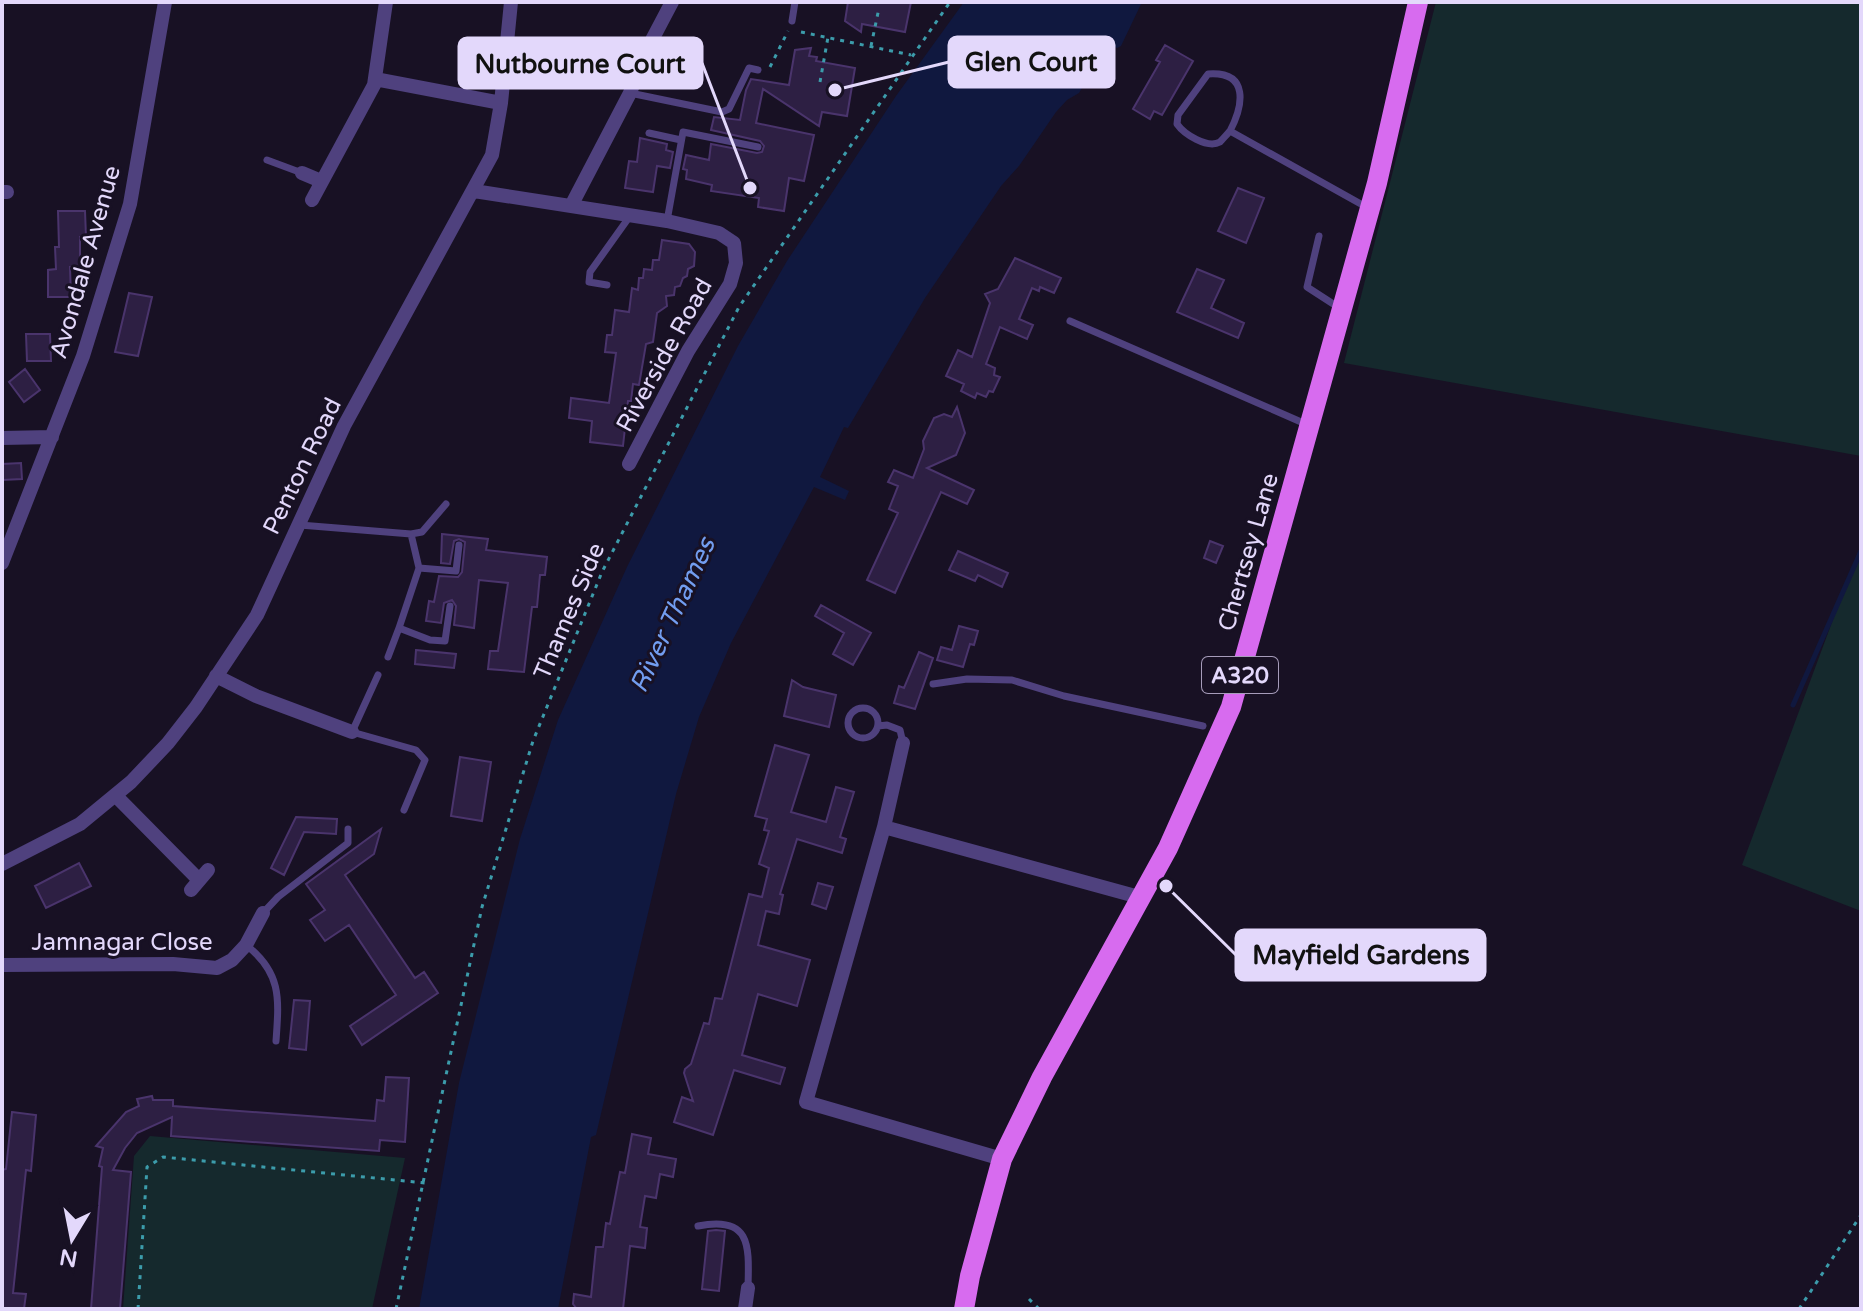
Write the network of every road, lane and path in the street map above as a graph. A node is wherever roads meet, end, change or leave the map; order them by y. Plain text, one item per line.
1 (165, 2) edge
2 (386, 2) edge
3 (511, 2) edge
4 (672, 2) edge
5 (795, 2) edge
6 (950, 2) edge
7 (1418, 2) edge
8 (879, 8) dead end
9 (790, 25) junction
10 (828, 37) junction
11 (871, 46) junction
12 (912, 56) junction
13 (758, 70) joint
14 (375, 79) junction
15 (820, 82) dead end
16 (630, 93) junction
17 (501, 103) junction
18 (1230, 131) junction
19 (649, 133) dead end
20 (681, 140) junction
21 (758, 147) dead end
22 (267, 160) dead end
23 (302, 173) joint
24 (321, 181) junction
25 (474, 191) junction
26 (312, 200) dead end
27 (571, 206) junction
28 (1370, 209) junction
29 (630, 215) junction
30 (667, 221) junction
31 (1319, 236) dead end
32 (607, 285) dead end
33 (1343, 310) junction
34 (1070, 321) dead end
35 (1310, 426) junction
36 (52, 437) junction
37 (2, 438) edge
38 (629, 464) dead end
39 (446, 504) dead end
40 (298, 525) junction
41 (411, 534) junction
42 (459, 545) dead end
43 (2, 563) edge
44 (419, 568) junction
45 (450, 606) dead end
46 (399, 628) junction
47 (388, 657) dead end
48 (378, 675) dead end
49 (216, 676) junction
50 (933, 684) dead end
51 (878, 726) junction
52 (1203, 726) dead end
53 (352, 732) junction
54 (903, 743) joint
55 (116, 796) junction
56 (404, 810) dead end
57 (884, 827) junction
58 (348, 829) dead end
59 (2, 864) edge
60 (199, 880) dead end
61 (1139, 897) junction
62 (263, 913) joint
63 (246, 945) junction
64 (2, 965) edge
65 (276, 1041) dead end
66 (1002, 1159) junction
67 (425, 1183) junction
68 (1861, 1215) edge
69 (698, 1226) dead end
70 (748, 1288) joint
71 (1029, 1299) dead end
72 (138, 1309) edge
73 (396, 1309) edge
74 (745, 1309) edge
75 (964, 1309) edge
76 (1039, 1309) edge
77 (1799, 1309) edge

1 - 36 street, Avondale Avenue
2 - 14 street
3 - 17 street, Penton Road
4 - 16 street
5 - 9 lane
6 - 12 path, Thames Side
7 - 28 main road, Chertsey Lane / A320
8 - 11 path
9 - 10 path
9 - 13 path
10 - 11 path
10 - 15 path
11 - 12 path
12 - 67 path, Thames Side
13 - 16 lane
14 - 17 street
14 - 24 street
16 - 27 street
17 - 25 street, Penton Road
18 - 18 lane
18 - 28 lane
19 - 20 lane
20 - 21 lane
20 - 30 lane
22 - 23 lane
23 - 24 street
24 - 26 street
25 - 27 street, Riverside Road
25 - 40 street, Penton Road
27 - 29 street, Riverside Road
28 - 33 main road, Chertsey Lane / A320
29 - 30 street, Riverside Road
29 - 32 lane
30 - 38 street, Riverside Road
31 - 33 lane
33 - 35 main road, Chertsey Lane / A320
34 - 35 lane
35 - 61 main road, Chertsey Lane / A320
36 - 37 street
36 - 43 street, Avondale Avenue
39 - 41 lane
40 - 41 lane
40 - 49 street, Penton Road
41 - 44 lane
42 - 44 lane
44 - 46 lane
45 - 46 lane
46 - 47 lane
48 - 53 lane
49 - 53 street
49 - 55 street, Penton Road
50 - 52 lane
51 - 51 lane
51 - 54 lane
53 - 56 lane
54 - 57 street
55 - 59 street, Penton Road
55 - 60 street
57 - 61 street
57 - 66 street
58 - 62 lane
61 - 66 main road, Chertsey Lane / A320
62 - 63 street, Jamnagar Close
63 - 64 street, Jamnagar Close
63 - 65 lane
66 - 75 main road, Chertsey Lane / A320
67 - 72 path
67 - 73 path, Thames Side
68 - 77 path
69 - 70 lane
70 - 74 street
71 - 76 path

